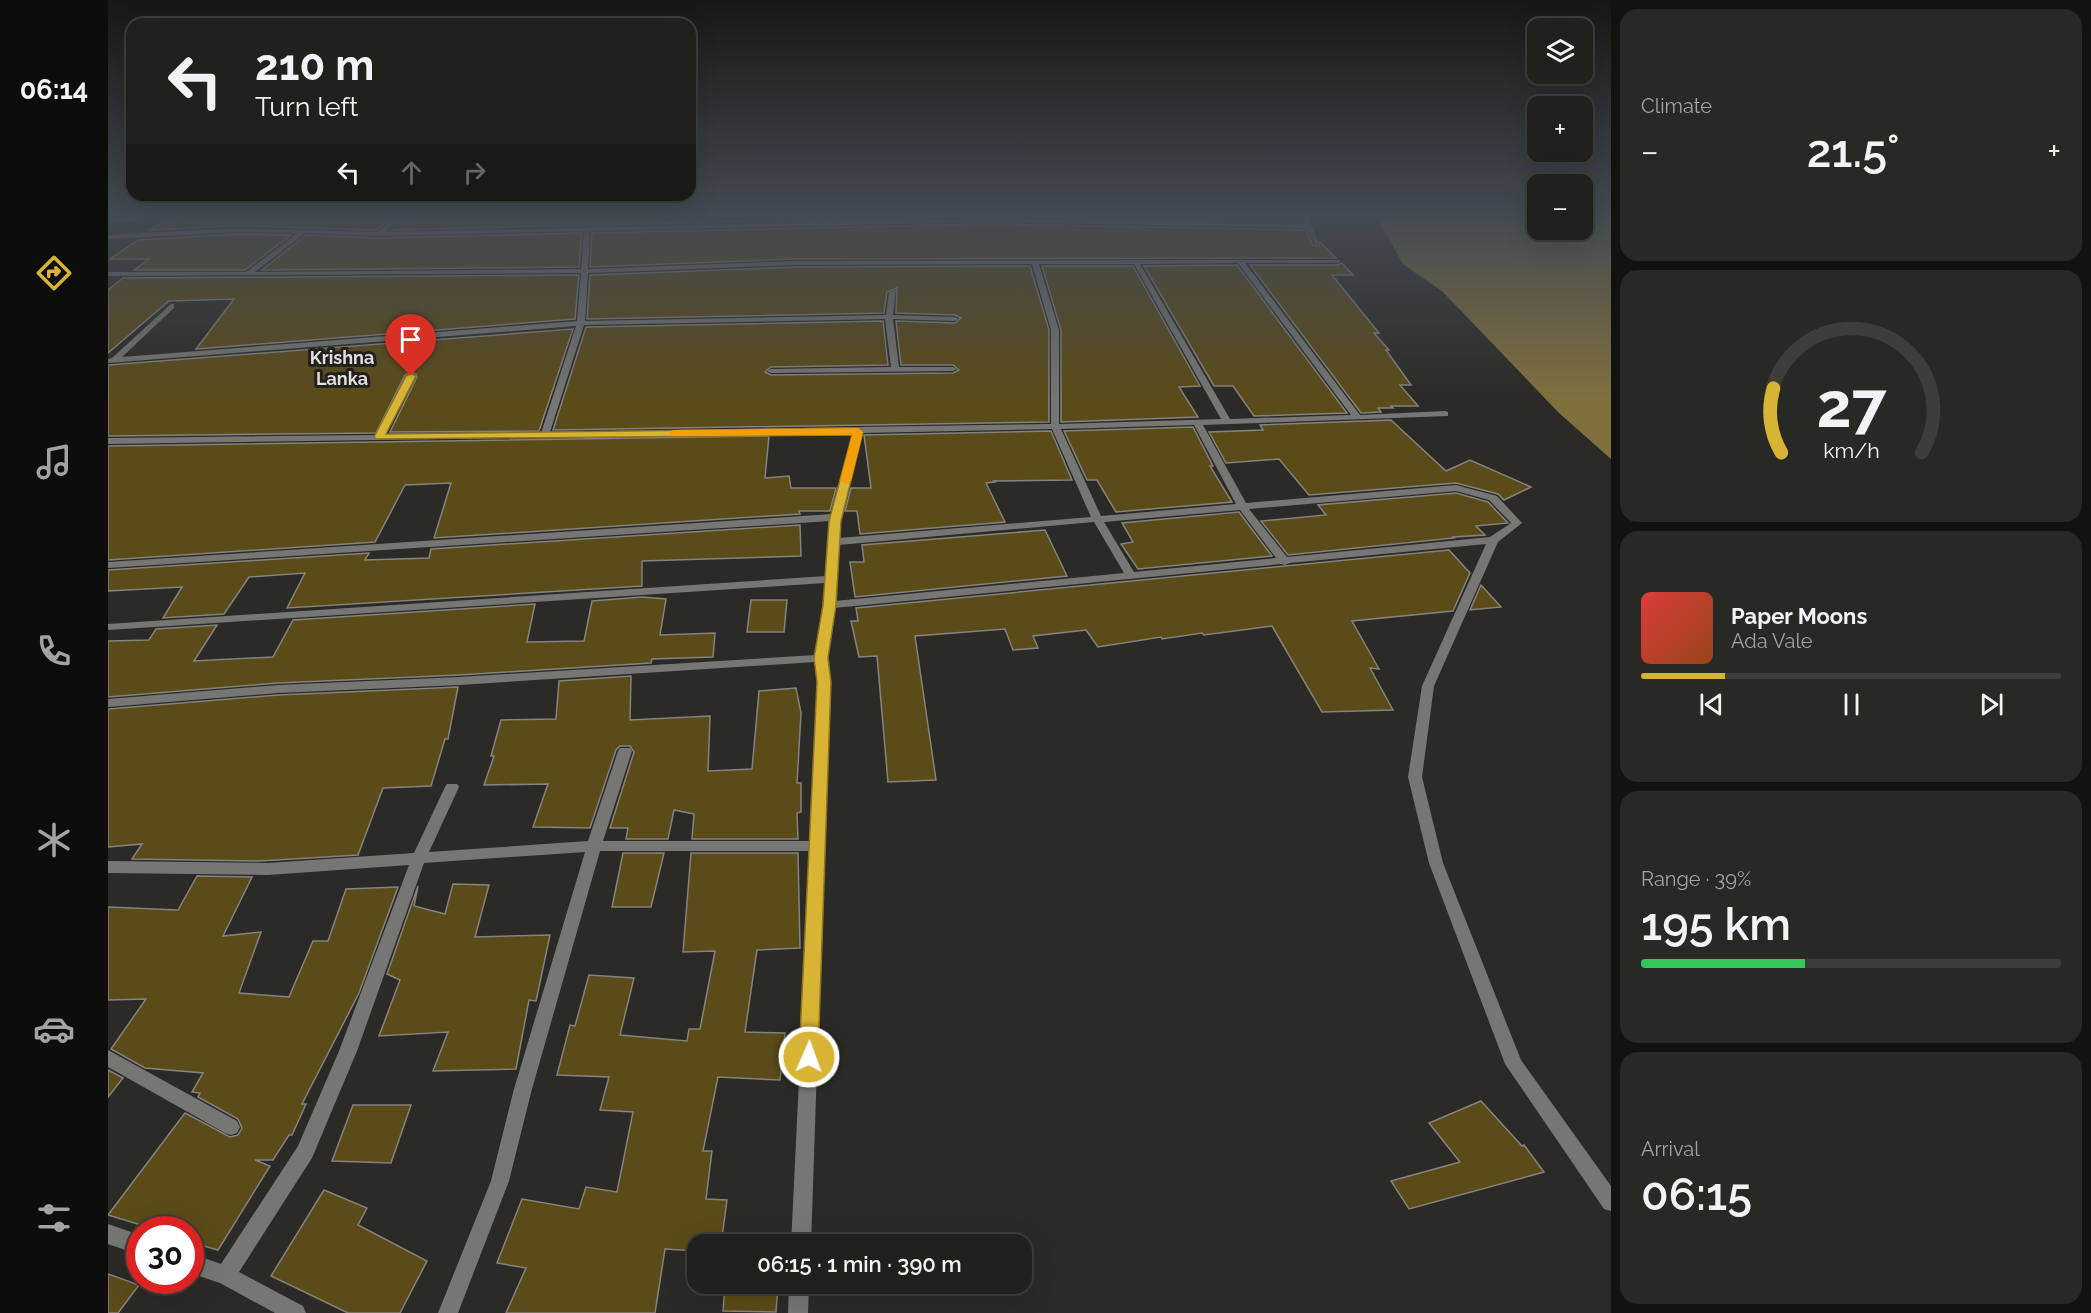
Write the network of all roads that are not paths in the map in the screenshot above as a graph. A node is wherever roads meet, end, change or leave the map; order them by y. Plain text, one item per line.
1 (585, 276) edge
2 (1039, 276) edge
3 (1144, 276) edge
4 (1251, 276) edge
5 (893, 292) dead end
6 (171, 306) dead end
7 (889, 318) junction
8 (955, 319) dead end
9 (581, 323) junction
10 (111, 361) edge
11 (895, 369) junction
12 (953, 369) dead end
13 (771, 371) dead end
14 (411, 376) dead end
15 (1445, 414) dead end
16 (1358, 418) junction
17 (1228, 423) junction
18 (1055, 425) junction
19 (1198, 425) junction
20 (858, 432) junction
21 (545, 435) junction
22 (380, 437) junction
23 (108, 441) edge
24 (1242, 506) junction
25 (837, 517) junction
26 (1098, 520) junction
27 (1493, 540) junction
28 (834, 542) junction
29 (1285, 562) junction
30 (108, 565) edge
31 (1131, 576) junction
32 (831, 579) junction
33 (830, 605) junction
34 (108, 627) edge
35 (821, 658) junction
36 (108, 703) edge
37 (625, 751) dead end
38 (452, 787) dead end
39 (594, 846) junction
40 (817, 846) junction
41 (419, 858) junction
42 (108, 867) edge
43 (108, 1058) edge
44 (231, 1127) dead end
45 (1611, 1202) edge
46 (108, 1234) edge
47 (801, 1234) edge
48 (126, 1240) edge
49 (204, 1268) edge
50 (225, 1275) junction
51 (799, 1294) edge
52 (296, 1313) edge
53 (448, 1313) edge
54 (798, 1313) edge

1 - 9 street
2 - 18 street
3 - 17 street
4 - 16 street
5 - 7 street
6 - 10 street
7 - 8 street
7 - 9 street
7 - 11 street
9 - 10 street
9 - 21 street
11 - 12 street
11 - 13 street
14 - 22 street
15 - 16 street
16 - 17 street
17 - 19 street
18 - 19 street
18 - 20 street
18 - 26 street
19 - 24 street
20 - 21 street
20 - 25 street
21 - 22 street
22 - 23 street
24 - 26 street
24 - 27 street
24 - 29 street
25 - 28 street
25 - 30 street
26 - 28 street
26 - 31 street
27 - 29 street
27 - 45 street
28 - 32 street
29 - 31 street
31 - 33 street
32 - 33 street
32 - 34 street
33 - 35 street
35 - 36 street
35 - 40 street
37 - 39 street
38 - 41 street
39 - 40 street
39 - 41 street
39 - 53 street
40 - 47 street
41 - 42 street
41 - 50 street
43 - 44 street
46 - 48 street
49 - 50 street
50 - 52 street
51 - 54 street

